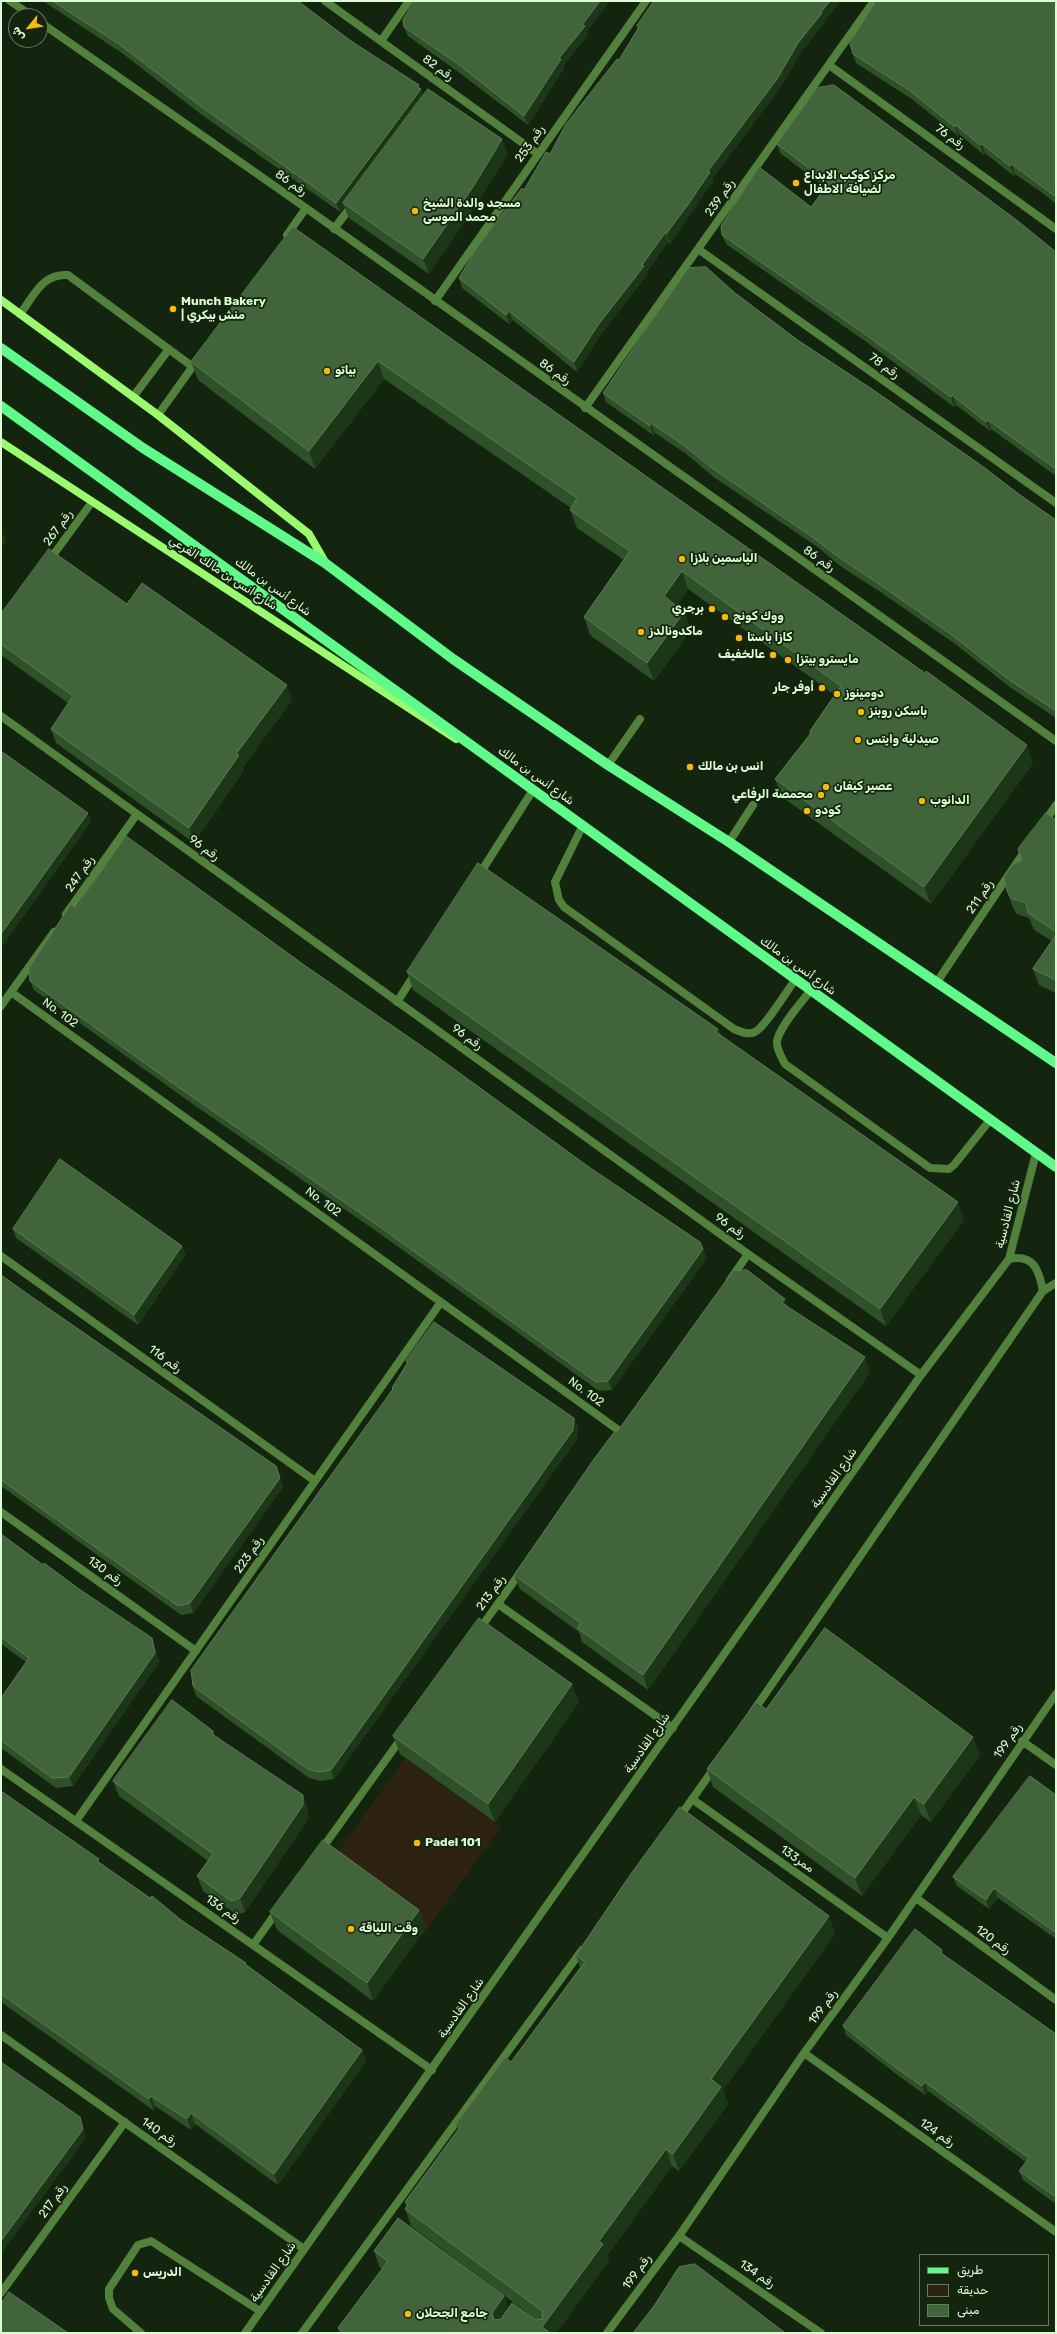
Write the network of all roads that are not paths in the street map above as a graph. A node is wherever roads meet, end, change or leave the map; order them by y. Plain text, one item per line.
1 (10, 1) edge
2 (325, 1) edge
3 (409, 1) edge
4 (646, 1) edge
5 (874, 1) edge
6 (20, 8) edge
7 (48, 28) edge
8 (381, 41) junction
9 (829, 65) junction
10 (538, 154) junction
11 (358, 198) edge
12 (306, 208) junction
13 (334, 229) junction
14 (1056, 229) edge
15 (284, 240) edge
16 (698, 249) junction
17 (1, 300) edge
18 (435, 302) junction
19 (20, 314) junction
20 (1, 348) edge
21 (169, 349) junction
22 (202, 354) edge
23 (193, 367) junction
24 (133, 397) junction
25 (1, 406) edge
26 (585, 408) junction
27 (158, 415) junction
28 (1, 442) edge
29 (92, 502) junction
30 (1056, 503) edge
31 (325, 563) junction
32 (42, 571) edge
33 (1, 716) edge
34 (640, 719) dead end
35 (1056, 741) edge
36 (608, 765) junction
37 (533, 790) junction
38 (753, 805) dead end
39 (1056, 805) edge
40 (137, 814) junction
41 (583, 826) junction
42 (1038, 832) edge
43 (730, 842) junction
44 (1030, 844) edge
45 (474, 883) edge
46 (419, 969) edge
47 (795, 980) junction
48 (937, 982) junction
49 (810, 991) junction
50 (11, 992) junction
51 (397, 1002) junction
52 (1, 1006) edge
53 (1056, 1063) edge
54 (990, 1120) junction
55 (1036, 1153) junction
56 (1056, 1167) edge
57 (748, 1254) junction
58 (1, 1256) edge
59 (1009, 1259) junction
60 (1056, 1283) edge
61 (726, 1286) edge
62 (1043, 1291) junction
63 (441, 1302) junction
64 (921, 1376) junction
65 (621, 1432) edge
66 (315, 1481) junction
67 (1, 1512) edge
68 (525, 1565) edge
69 (498, 1604) junction
70 (475, 1636) edge
71 (196, 1651) junction
72 (1056, 1694) edge
73 (746, 1721) edge
74 (410, 1726) edge
75 (673, 1728) junction
76 (1022, 1741) junction
77 (719, 1760) edge
78 (1056, 1766) edge
79 (1, 1769) edge
80 (692, 1799) junction
81 (76, 1821) junction
82 (674, 1825) edge
83 (318, 1855) edge
84 (916, 1898) junction
85 (285, 1900) edge
86 (888, 1938) junction
87 (589, 1941) edge
88 (253, 1945) junction
89 (1056, 2000) edge
90 (1, 2035) edge
91 (804, 2053) junction
92 (432, 2070) junction
93 (125, 2122) junction
94 (1056, 2232) edge
95 (679, 2236) junction
96 (304, 2249) junction
97 (2, 2291) edge
98 (260, 2311) junction
99 (141, 2333) edge
100 (245, 2333) edge
101 (302, 2333) edge
102 (607, 2333) edge
103 (821, 2333) edge

1 - 6 street
2 - 8 street, رقم 82
3 - 8 street
4 - 10 street, رقم 253
5 - 9 street, رقم 239
7 - 12 street, رقم 86
8 - 10 street, رقم 82
9 - 14 street, رقم 76
9 - 16 street, رقم 239
10 - 18 street, رقم 253
11 - 13 street
12 - 13 street, رقم 86
12 - 15 street
13 - 18 street, رقم 86
16 - 26 street, رقم 239
16 - 30 street, رقم 78
17 - 19 main road
18 - 26 street, رقم 86
19 - 21 street
19 - 24 main road
20 - 31 main road
21 - 23 street
21 - 24 street
22 - 23 street
23 - 27 street
24 - 27 main road
25 - 37 main road, شارع أنس بن مالك
26 - 35 street, رقم 86
27 - 31 main road
28 - 29 main road, شارع انس بن مالك الفرعي
29 - 32 street, رقم 267
29 - 37 main road, شارع انس بن مالك الفرعي
31 - 36 main road
33 - 40 street, رقم 96
34 - 36 street
36 - 43 main road
37 - 41 main road, شارع أنس بن مالك
37 - 45 street
38 - 43 street
39 - 42 street
40 - 50 street, رقم 247
40 - 51 street, رقم 96
41 - 47 main road, شارع أنس بن مالك
41 - 47 street
43 - 48 main road
44 - 48 street, رقم 211
46 - 51 street
47 - 49 main road, شارع أنس بن مالك
48 - 53 main road
49 - 54 main road, شارع أنس بن مالك
49 - 54 street
50 - 52 street, رقم 247
50 - 63 street, No. 102
51 - 57 street, رقم 96
54 - 55 main road, شارع أنس بن مالك
55 - 56 main road, شارع أنس بن مالك
55 - 59 street, شارع القادسية
57 - 61 street
57 - 64 street, رقم 96
58 - 66 street, رقم 116
59 - 62 street
59 - 64 street, شارع القادسية
60 - 62 street
62 - 73 street
63 - 65 street, No. 102
63 - 66 street, رقم 223
64 - 75 street, شارع القادسية
66 - 71 street, رقم 223
67 - 71 street, رقم 130
68 - 69 street, رقم 213
69 - 70 street, رقم 213
69 - 75 street
71 - 81 street, رقم 223
72 - 76 street, رقم 199
74 - 83 street
75 - 92 street, شارع القادسية
76 - 78 street
76 - 84 street, رقم 199
77 - 80 street
79 - 81 street, رقم 136
80 - 82 street
80 - 86 street, ممر133
81 - 88 street, رقم 136
84 - 86 street, رقم 199
84 - 89 street, رقم 120
85 - 88 street
86 - 91 street, رقم 199
87 - 101 street
88 - 92 street, رقم 136
90 - 93 street, رقم 140
91 - 94 street, رقم 124
91 - 95 street, رقم 199
92 - 96 street, شارع القادسية
93 - 96 street, رقم 140
93 - 97 street, رقم 217
95 - 102 street, رقم 199
95 - 103 street, رقم 134
96 - 98 street, شارع القادسية
98 - 99 street
98 - 100 street, شارع القادسية

